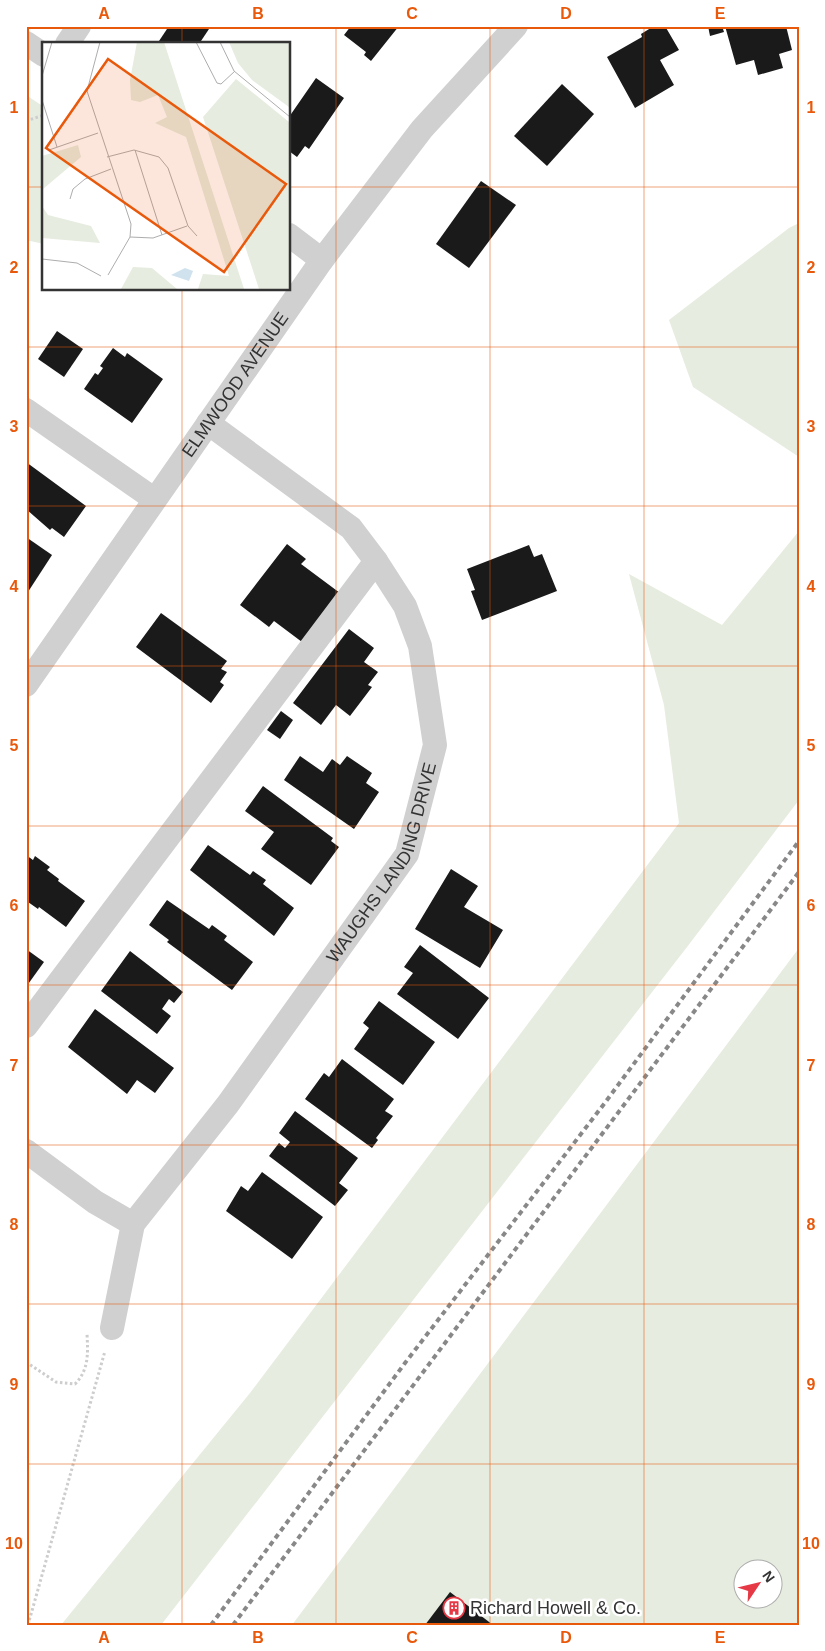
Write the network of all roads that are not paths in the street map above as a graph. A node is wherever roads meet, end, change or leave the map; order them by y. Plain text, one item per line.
1 (79, 26) edge
2 (516, 26) edge
3 (68, 42) edge
4 (26, 43) edge
5 (42, 54) edge
6 (290, 236) edge
7 (322, 260) junction
8 (26, 410) edge
9 (208, 423) junction
10 (154, 500) junction
11 (376, 560) junction
12 (26, 685) edge
13 (26, 1026) edge
14 (26, 1151) edge
15 (133, 1224) junction
16 (112, 1328) road end

1 - 3 street
2 - 7 street, ELMWOOD AVENUE
4 - 5 street
6 - 7 street
7 - 9 street, ELMWOOD AVENUE
8 - 10 street
9 - 10 street, ELMWOOD AVENUE
9 - 11 street, WAUGHS LANDING DRIVE
10 - 12 street, ELMWOOD AVENUE
11 - 13 street
11 - 15 street, WAUGHS LANDING DRIVE
14 - 15 street
15 - 16 street, WAUGHS LANDING DRIVE

